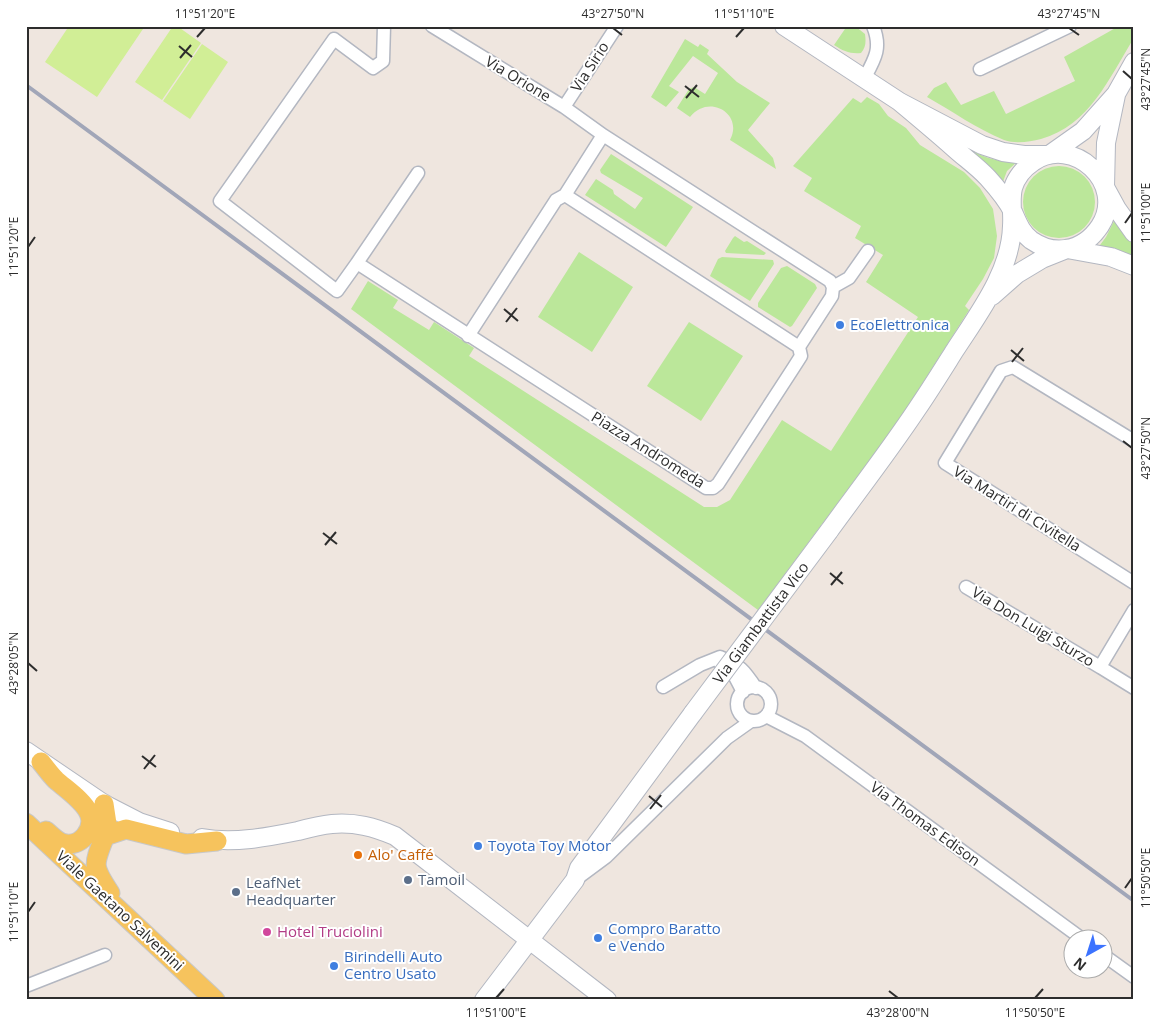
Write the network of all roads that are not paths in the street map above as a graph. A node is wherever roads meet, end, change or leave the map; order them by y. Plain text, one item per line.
1 (384, 26) edge
2 (432, 26) edge
3 (616, 26) edge
4 (784, 26) edge
5 (873, 26) edge
6 (1070, 26) edge
7 (1134, 62) edge
8 (980, 69) dead end
9 (864, 79) junction
10 (1116, 94) junction
11 (900, 102) junction
12 (564, 107) junction
13 (603, 135) junction
14 (1049, 155) junction
15 (418, 173) dead end
16 (1105, 187) junction
17 (565, 195) junction
18 (1013, 212) junction
19 (1134, 233) edge
20 (1067, 249) junction
21 (868, 251) dead end
22 (357, 262) junction
23 (1134, 266) edge
24 (833, 287) junction
25 (986, 302) junction
26 (468, 336) junction
27 (800, 347) junction
28 (1134, 441) edge
29 (1134, 583) edge
30 (966, 587) dead end
31 (1134, 610) edge
32 (700, 665) junction
33 (1100, 667) junction
34 (664, 687) dead end
35 (756, 688) junction
36 (1134, 688) edge
37 (742, 692) junction
38 (770, 702) junction
39 (766, 716) junction
40 (751, 721) junction
41 (805, 736) junction
42 (34, 756) edge
43 (104, 804) junction
44 (26, 814) edge
45 (26, 823) edge
46 (105, 836) junction
47 (217, 841) junction
48 (575, 880) junction
49 (128, 919) junction
50 (1067, 928) edge
51 (530, 939) junction
52 (105, 954) dead end
53 (1112, 961) edge
54 (1134, 977) edge
55 (26, 986) edge
56 (214, 1000) edge
57 (484, 1000) edge
58 (607, 1000) edge

1 - 22 street
2 - 12 street, Via Orione
3 - 12 street, Via Sirio
4 - 9 street
5 - 9 street
6 - 8 street
7 - 10 street
9 - 11 street
10 - 14 street
10 - 16 street
11 - 14 street
11 - 18 street
12 - 13 street, Via Orione
13 - 17 street
13 - 24 street
14 - 16 street
14 - 18 street
15 - 22 street
16 - 19 street
16 - 20 street
17 - 26 street
17 - 27 street
18 - 20 street
18 - 25 street, Via Giambattista Vico
20 - 23 street
20 - 25 street, Via Giambattista Vico
21 - 24 street
22 - 26 street, Piazza Andromeda
24 - 27 street, Piazza Andromeda
25 - 48 street, Via Giambattista Vico, bridge
26 - 27 street, Piazza Andromeda
28 - 29 street, Via Martiri di Civitella
30 - 33 street, Via Don Luigi Sturzo
31 - 33 street, Via Don Luigi Sturzo
32 - 34 street
32 - 35 street
32 - 37 street
33 - 36 street, Via Don Luigi Sturzo
35 - 37 street
35 - 38 street
37 - 40 street
38 - 39 street
38 - 41 street
39 - 40 street
39 - 41 street, Via Thomas Edison
40 - 48 street
41 - 50 street, Via Thomas Edison
42 - 43 street
42 - 44 main road
43 - 46 main road
43 - 47 street
45 - 49 main road, Viale Gaetano Salvemini
46 - 47 main road
46 - 49 main road
47 - 51 street
48 - 51 street, Via Giambattista Vico
49 - 56 main road, Viale Gaetano Salvemini
51 - 57 street, Via Giambattista Vico
51 - 58 street
52 - 55 street
53 - 54 street

